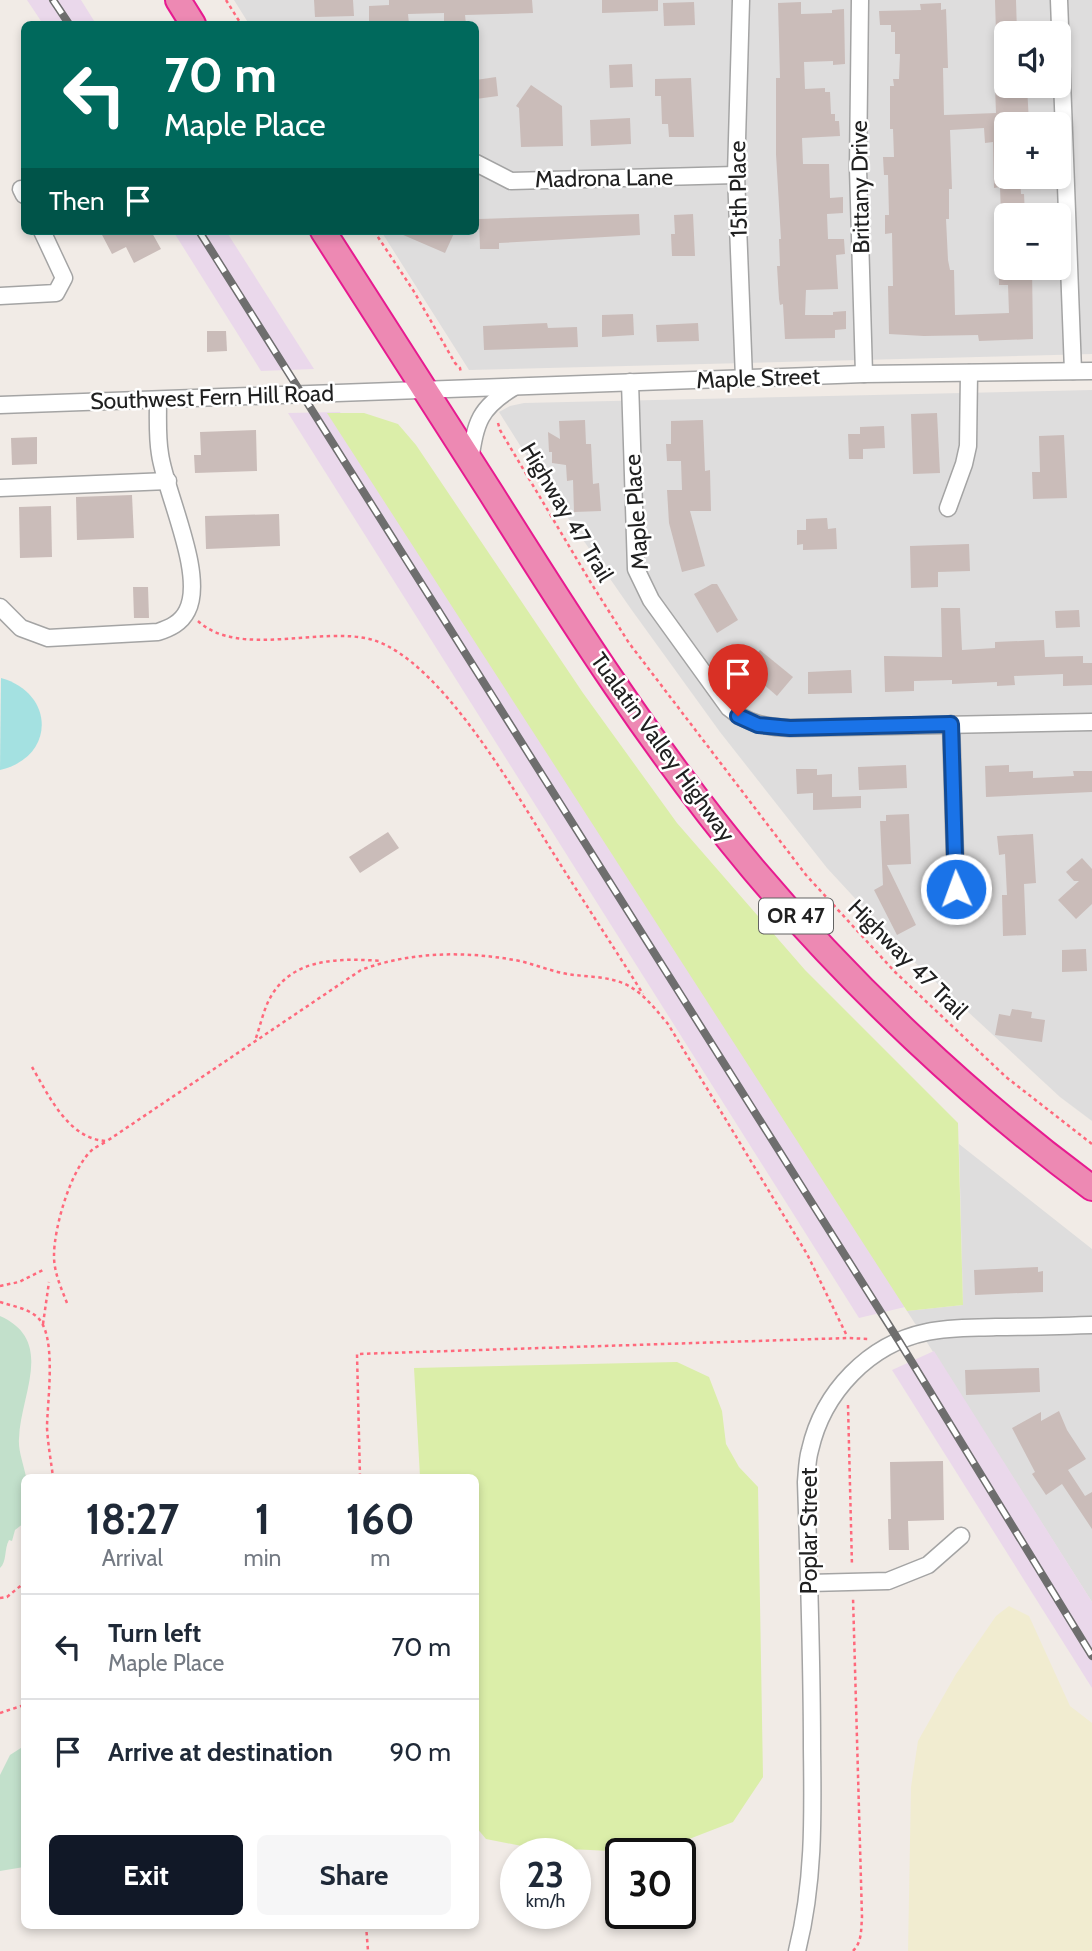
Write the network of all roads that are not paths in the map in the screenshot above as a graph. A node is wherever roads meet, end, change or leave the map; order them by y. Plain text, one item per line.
1 (178, 0) edge
2 (741, 0) edge
3 (860, 0) edge
4 (1059, 0) edge
5 (191, 21) edge
6 (479, 165) edge
7 (736, 175) junction
8 (43, 235) edge
9 (326, 235) edge
10 (0, 296) edge
11 (1073, 371) junction
12 (1092, 371) edge
13 (969, 373) junction
14 (864, 374) junction
15 (744, 379) junction
16 (630, 383) junction
17 (516, 386) junction
18 (423, 389) junction
19 (158, 400) junction
20 (0, 405) edge
21 (470, 460) junction
22 (168, 481) junction
23 (0, 488) edge
24 (948, 508) dead end
25 (0, 607) edge
26 (1092, 722) edge
27 (951, 724) junction
28 (956, 889) dead end
29 (1092, 1188) edge
30 (1092, 1325) edge
31 (961, 1536) dead end
32 (809, 1583) junction
33 (797, 1951) edge

1 - 5 highway
2 - 7 street, 15th Place
3 - 14 street, Brittany Drive
4 - 11 street
6 - 7 street, Madrona Lane
7 - 15 street, 15th Place
8 - 10 street
9 - 18 highway, Tualatin Valley Highway / OR 47
11 - 12 street, Maple Street
11 - 13 street, Maple Street
13 - 14 street, Maple Street
13 - 24 street
14 - 15 street, Maple Street
15 - 16 street, Maple Street
16 - 17 street, Maple Street
16 - 27 street, Maple Place
17 - 18 street, Maple Street
17 - 21 street
18 - 19 street, Southwest Fern Hill Road
18 - 21 highway, Tualatin Valley Highway / OR 47
19 - 20 street, Southwest Fern Hill Road
19 - 22 street
21 - 29 highway, Tualatin Valley Highway / OR 47
22 - 23 street
22 - 25 street
26 - 27 street, Maple Place
27 - 28 street
30 - 32 street, Poplar Street
31 - 32 street
32 - 33 street, Poplar Street

